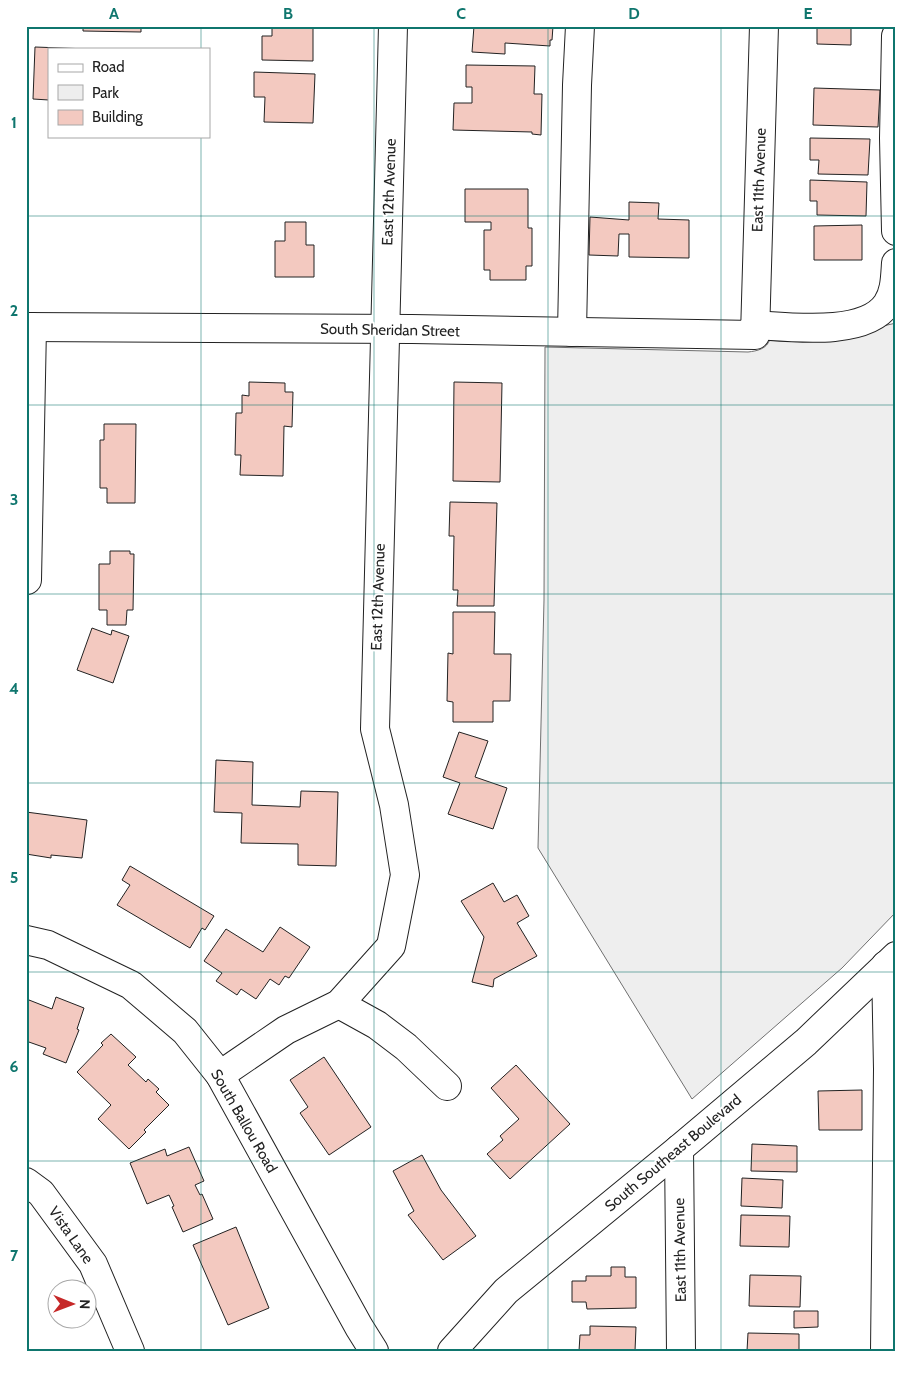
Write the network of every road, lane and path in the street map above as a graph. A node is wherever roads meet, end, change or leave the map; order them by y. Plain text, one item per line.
1 (394, 26) edge
2 (580, 26) edge
3 (764, 26) edge
4 (896, 36) edge
5 (896, 231) edge
6 (896, 263) edge
7 (29, 327) edge
8 (385, 329) junction
9 (755, 330) junction
10 (572, 332) junction
11 (27, 580) edge
12 (26, 940) edge
13 (891, 961) edge
14 (339, 1004) junction
15 (220, 1075) junction
16 (447, 1086) dead end
17 (679, 1149) junction
18 (26, 1182) edge
19 (130, 1351) edge
20 (374, 1351) edge
21 (452, 1351) edge
22 (681, 1351) edge
23 (885, 1351) edge

1 - 8 street, East 12th Avenue
2 - 10 street
3 - 9 street, East 11th Avenue
4 - 5 street
6 - 9 street, South Sheridan Street
7 - 8 street, South Sheridan Street
7 - 11 street
8 - 10 street, South Sheridan Street
8 - 14 street, East 12th Avenue
9 - 10 street, South Sheridan Street
12 - 15 street, South Ballou Road
13 - 17 street, South Southeast Boulevard
13 - 23 street
14 - 15 street, East 12th Avenue
14 - 16 street
15 - 20 street, South Ballou Road
17 - 21 street, South Southeast Boulevard
17 - 22 street, East 11th Avenue
18 - 19 street, Vista Lane

